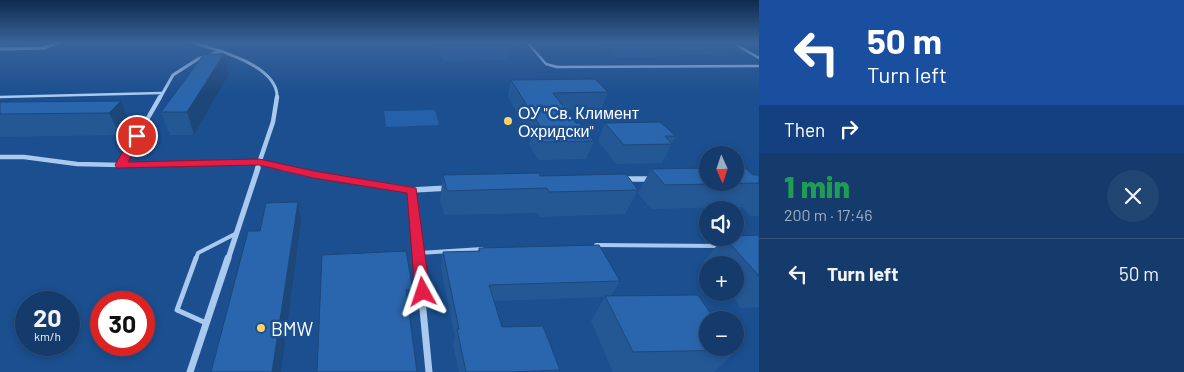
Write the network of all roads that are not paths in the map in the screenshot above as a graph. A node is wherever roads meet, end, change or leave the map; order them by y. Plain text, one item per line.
1 (201, 59) edge
2 (239, 59) edge
3 (542, 59) edge
4 (759, 66) edge
5 (161, 93) junction
6 (0, 97) edge
7 (0, 157) edge
8 (259, 162) junction
9 (121, 165) junction
10 (618, 179) edge
11 (658, 179) edge
12 (451, 188) edge
13 (412, 190) junction
14 (235, 234) junction
15 (594, 246) edge
16 (727, 247) edge
17 (488, 249) edge
18 (419, 253) junction
19 (206, 323) junction
20 (190, 372) edge
21 (429, 372) edge

1 - 5 street
2 - 8 street
3 - 4 lane
5 - 6 lane
5 - 9 street
7 - 9 street
8 - 9 street
8 - 13 street
8 - 14 street
10 - 11 street
12 - 13 street
13 - 18 street
14 - 19 street
14 - 19 lane
15 - 16 lane
17 - 18 lane
18 - 21 street
19 - 20 street

